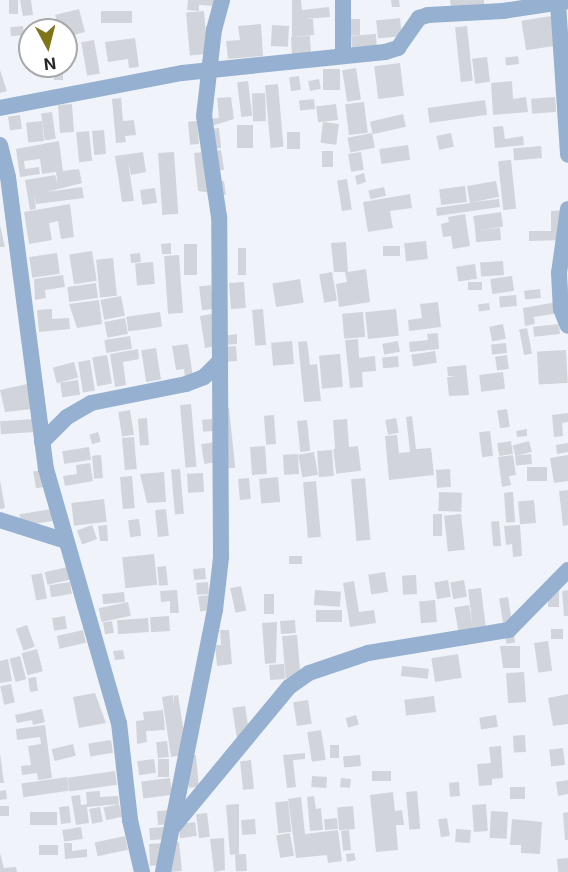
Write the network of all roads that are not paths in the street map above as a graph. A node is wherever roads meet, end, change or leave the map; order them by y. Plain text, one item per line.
1 (222, 0) edge
2 (343, 0) edge
3 (563, 2) edge
4 (503, 5) edge
5 (343, 56) junction
6 (210, 69) junction
7 (0, 108) edge
8 (0, 145) edge
9 (568, 155) edge
10 (568, 209) edge
11 (568, 326) edge
12 (219, 362) junction
13 (42, 442) junction
14 (0, 520) edge
15 (66, 541) junction
16 (568, 570) edge
17 (173, 827) junction
18 (142, 872) edge
19 (163, 872) edge

1 - 6 street
2 - 5 street
3 - 4 street
3 - 9 street
4 - 5 street
5 - 6 street
6 - 7 street
6 - 12 street
8 - 13 street
10 - 11 street
12 - 13 street
12 - 17 street
13 - 15 street
14 - 15 street
15 - 18 street
16 - 17 street
17 - 19 street

